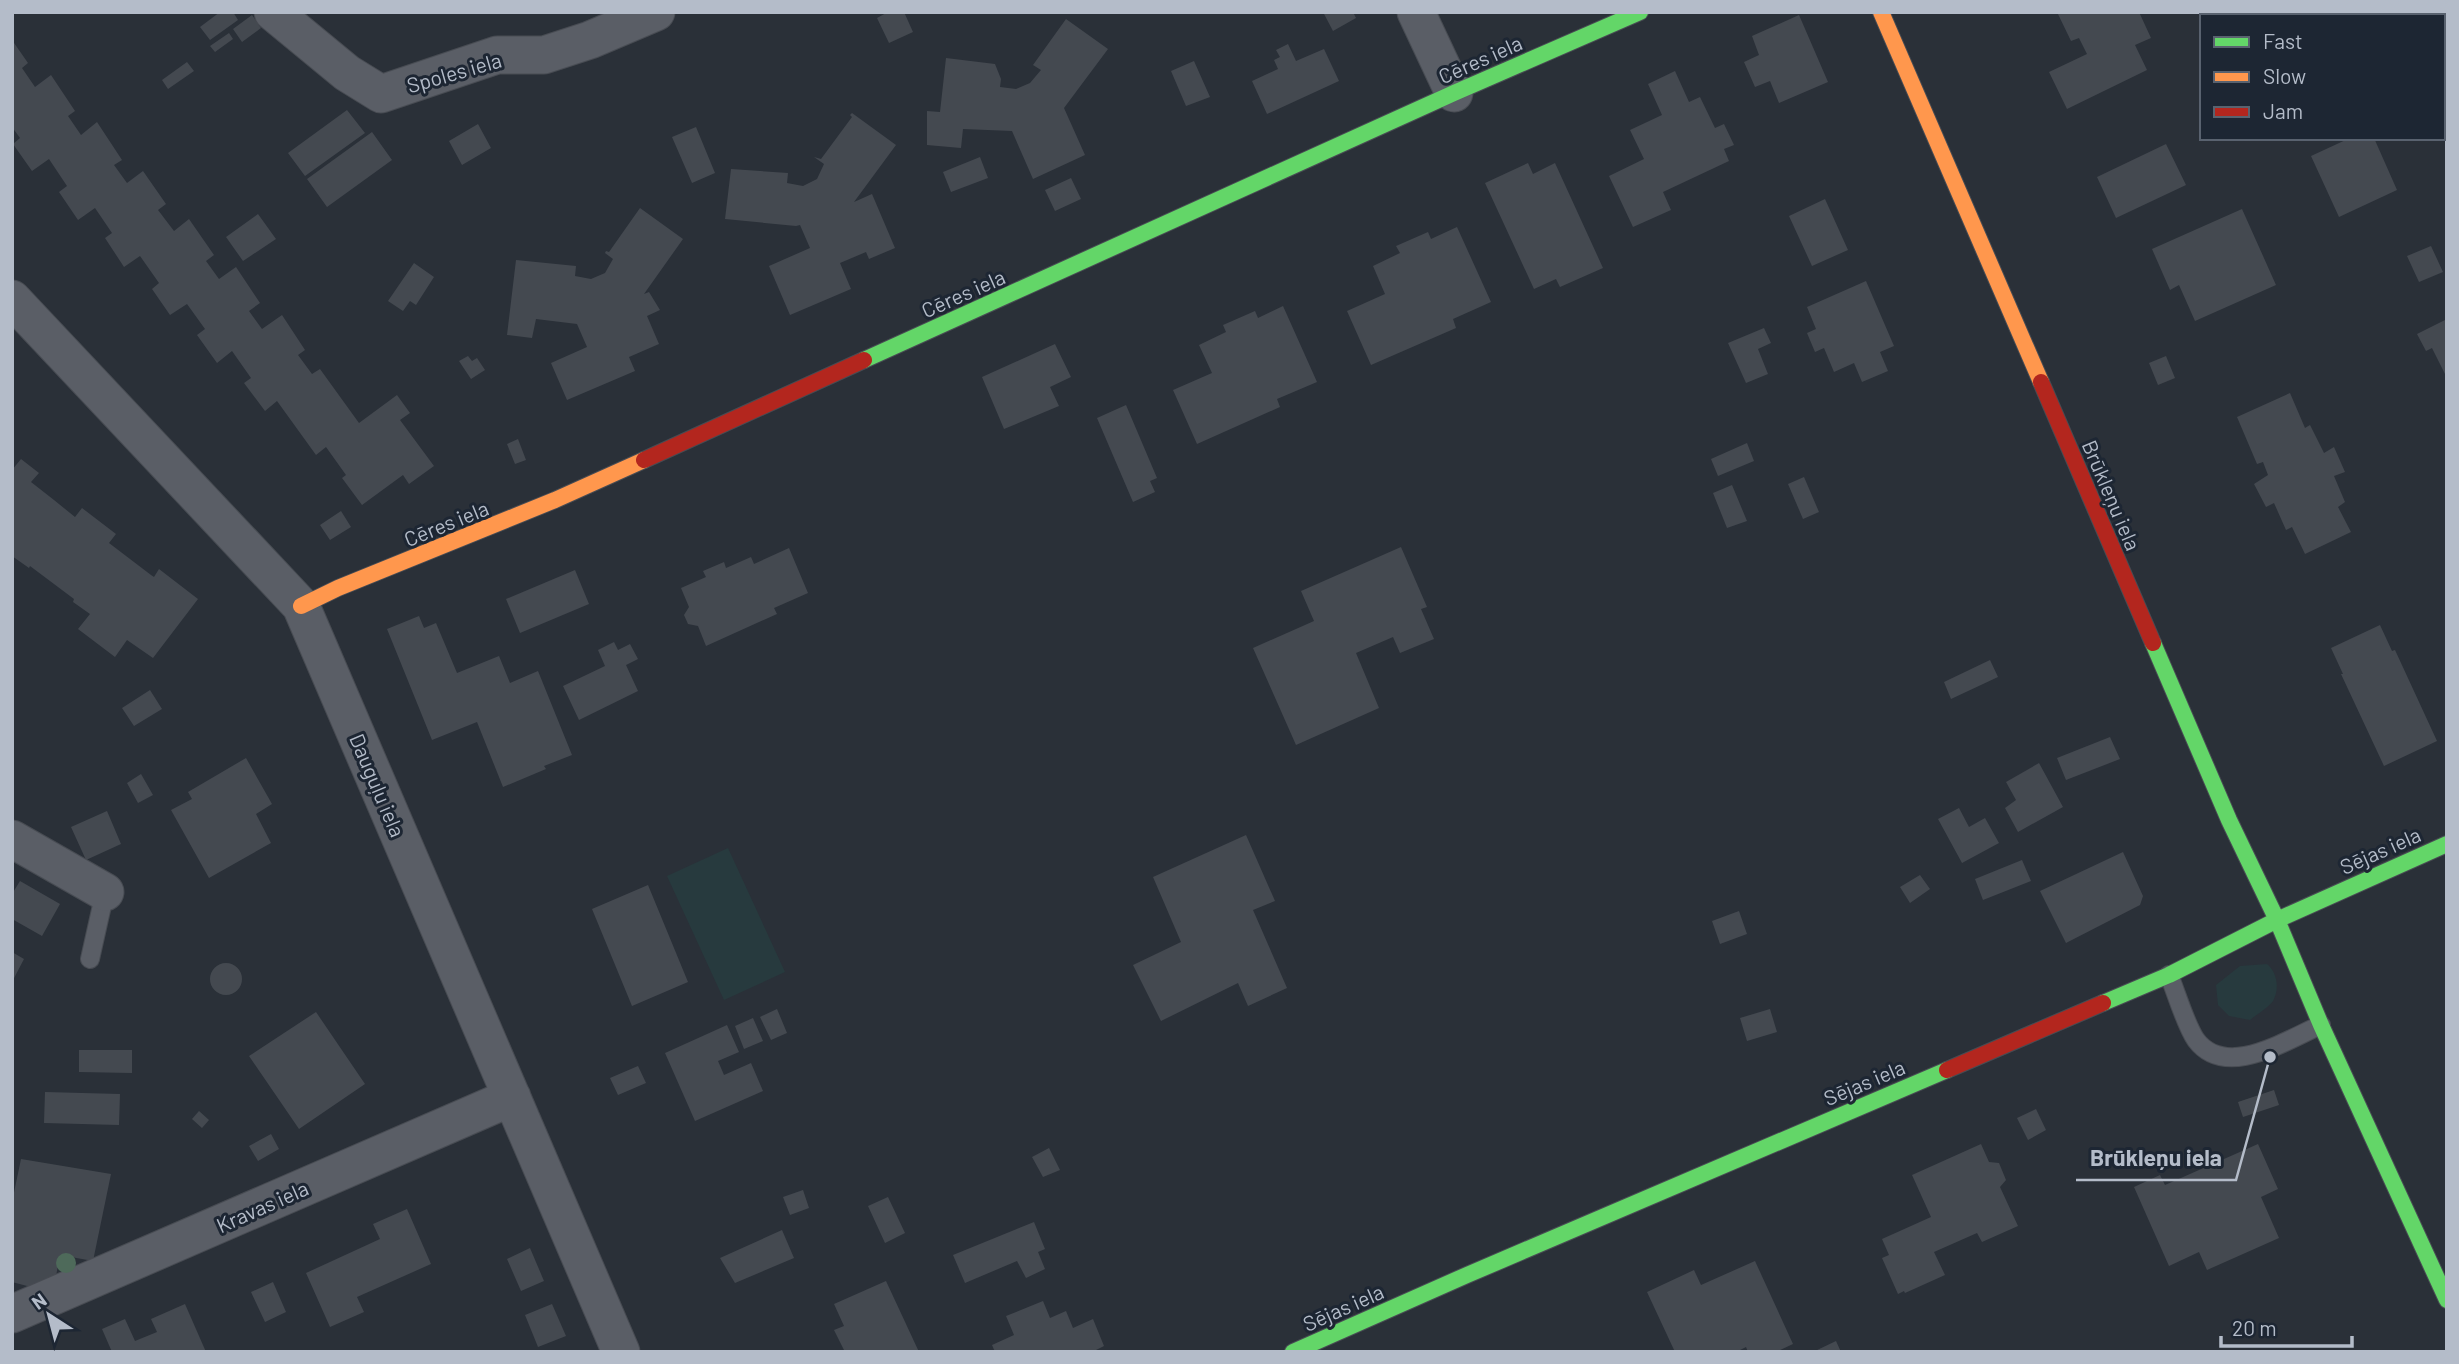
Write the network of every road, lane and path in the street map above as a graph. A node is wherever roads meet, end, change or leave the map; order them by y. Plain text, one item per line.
1 (273, 12) edge
2 (656, 12) edge
3 (1416, 12) edge
4 (1640, 12) edge
5 (1881, 12) edge
6 (1454, 93) junction
7 (12, 299) edge
8 (301, 606) junction
9 (12, 839) edge
10 (2447, 844) edge
11 (105, 892) joint
12 (2277, 920) junction
13 (90, 959) dead end
14 (2169, 975) junction
15 (2321, 1025) junction
16 (512, 1097) junction
17 (2447, 1300) edge
18 (12, 1314) edge
19 (621, 1352) edge
20 (1293, 1352) edge

1 - 2 street, Spoles iela
3 - 6 street
4 - 6 street, Cēres iela
5 - 12 street, Brūkleņu iela
6 - 8 street, Cēres iela
7 - 8 street, Dauguļu iela
8 - 16 street, Dauguļu iela
9 - 11 street
10 - 12 street, Sējas iela
11 - 13 lane
12 - 14 street, Sējas iela
12 - 15 street, Brūkleņu iela
14 - 15 lane
14 - 20 street, Sējas iela
15 - 17 street, Brūkleņu iela
16 - 18 street, Kravas iela
16 - 19 street, Dauguļu iela

